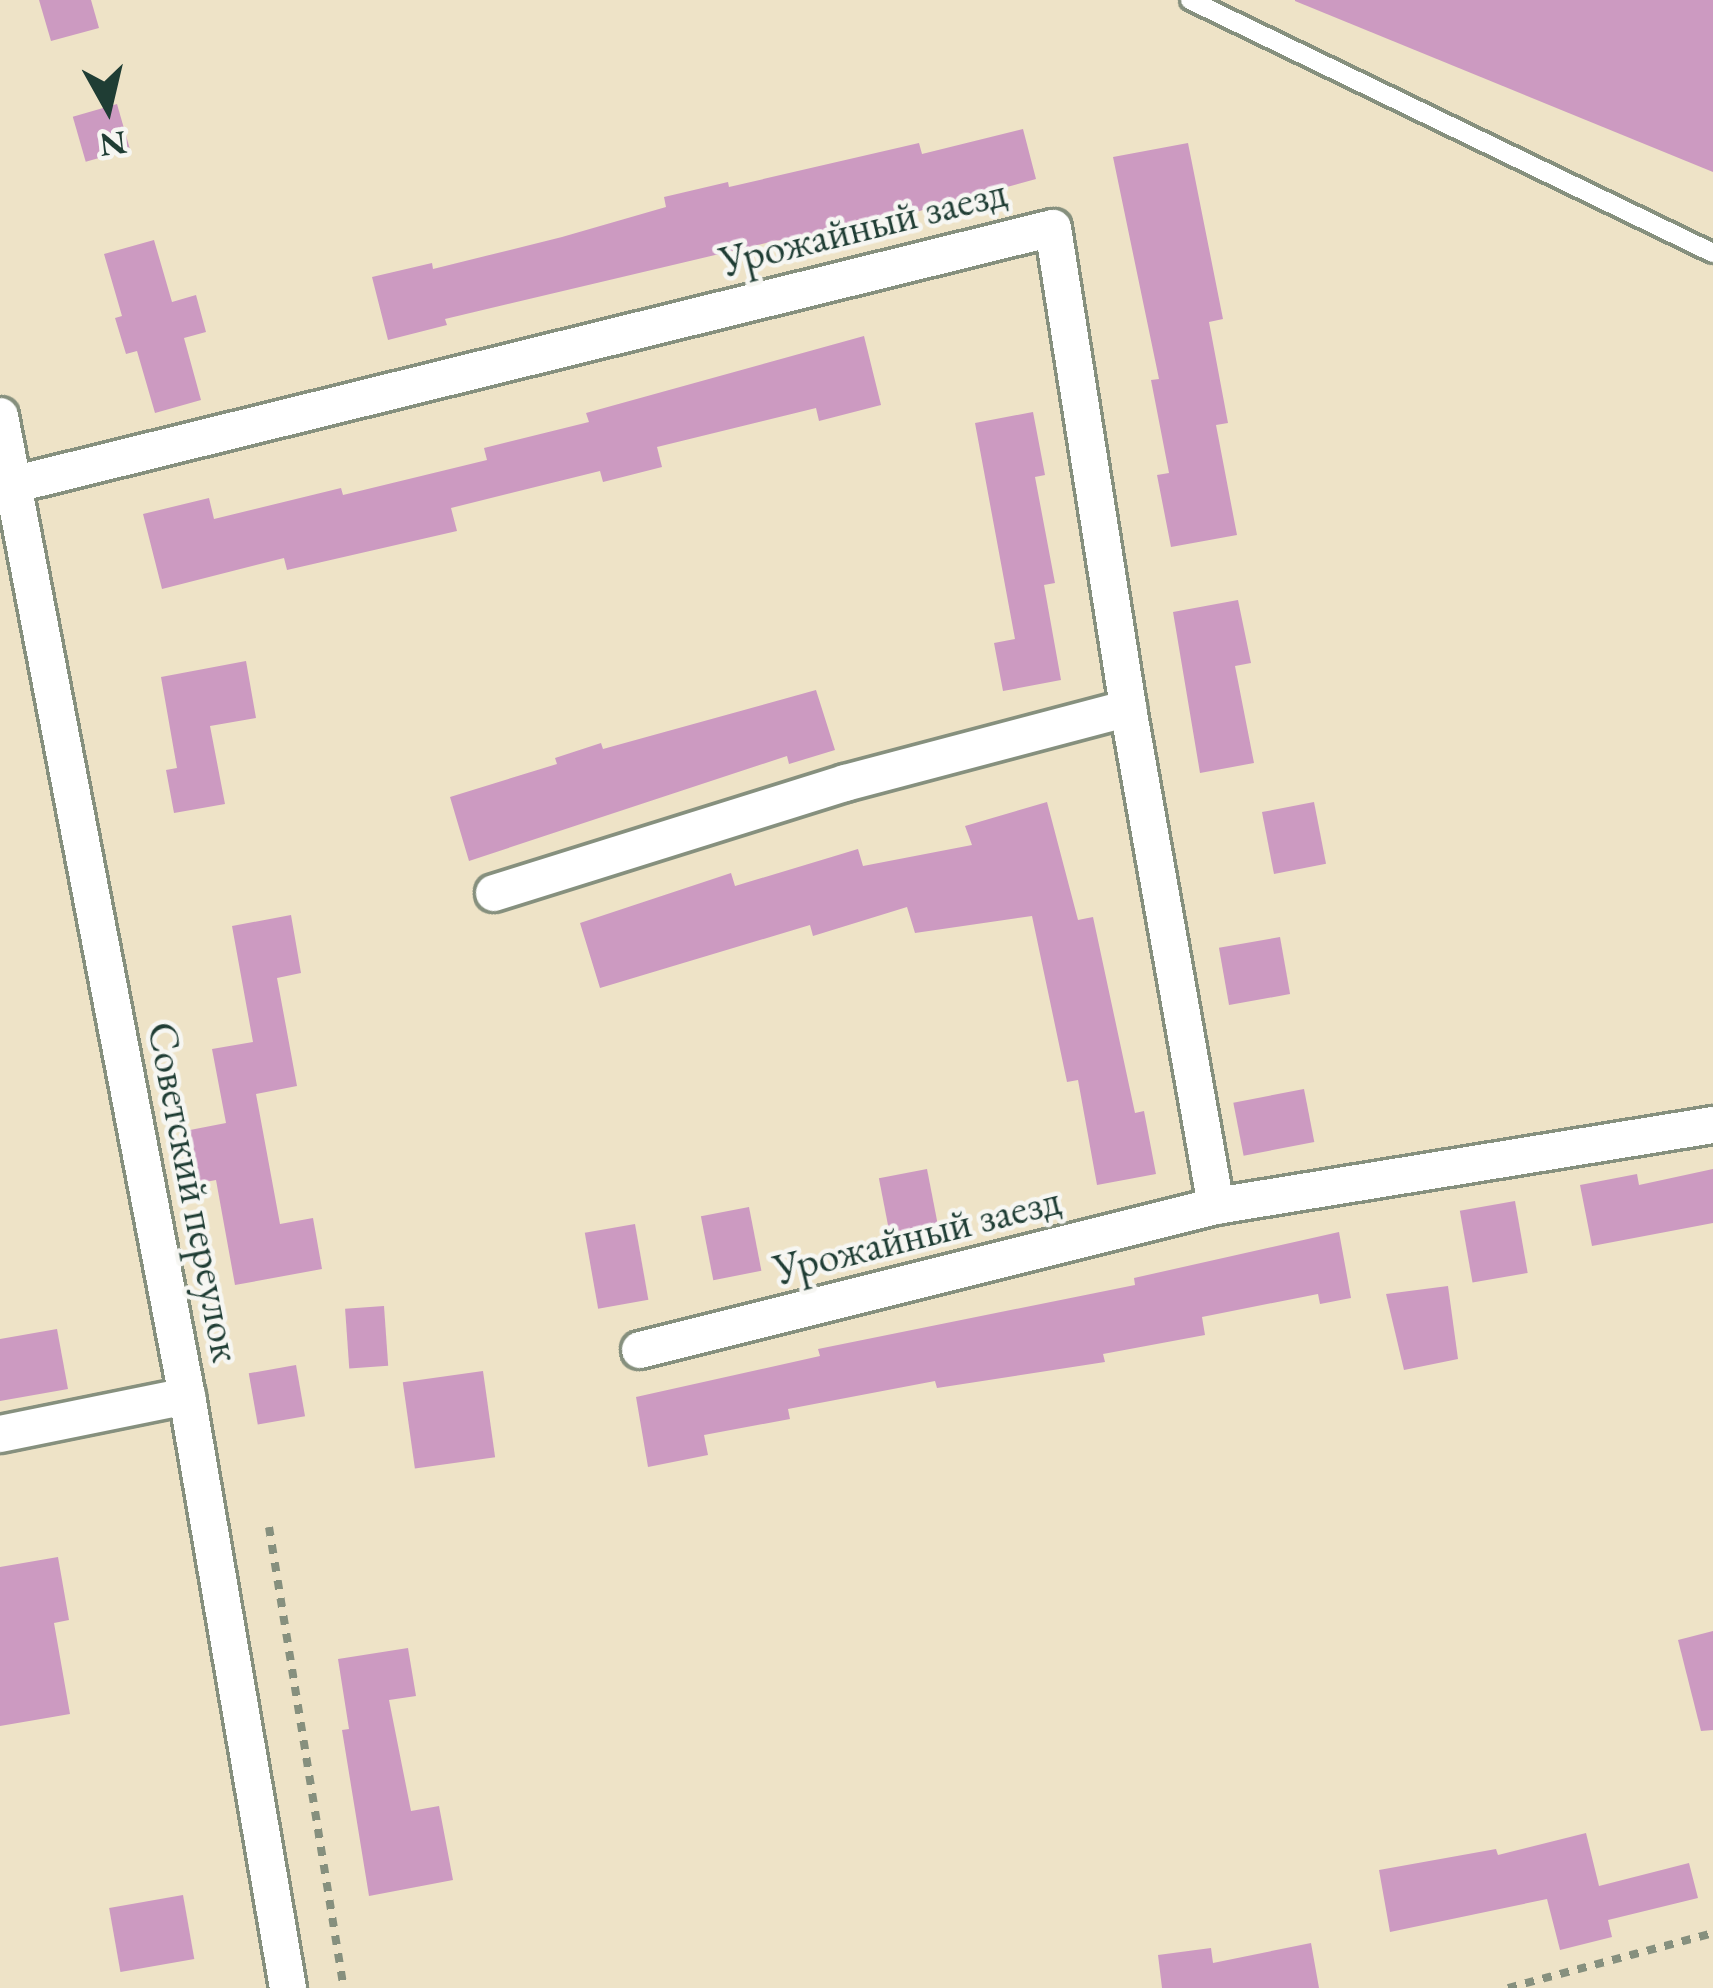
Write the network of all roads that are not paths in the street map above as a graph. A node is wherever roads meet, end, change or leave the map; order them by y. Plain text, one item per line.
1 (1190, 0) edge
2 (1713, 253) edge
3 (0, 416) edge
4 (12, 485) junction
5 (10, 530) edge
6 (1128, 708) junction
7 (494, 892) dead end
8 (1713, 1125) edge
9 (1216, 1206) junction
10 (640, 1351) dead end
11 (187, 1396) junction
12 (0, 1434) edge
13 (288, 1988) edge

1 - 2 lane
3 - 4 street, Советский переулок
4 - 5 street, Советский переулок
4 - 6 street, Урожайный заезд
5 - 11 street, Советский переулок
6 - 7 street
6 - 9 street, Урожайный заезд
8 - 9 street, Урожайный заезд
9 - 10 street, Урожайный заезд
11 - 12 street
11 - 13 street, Советский переулок

